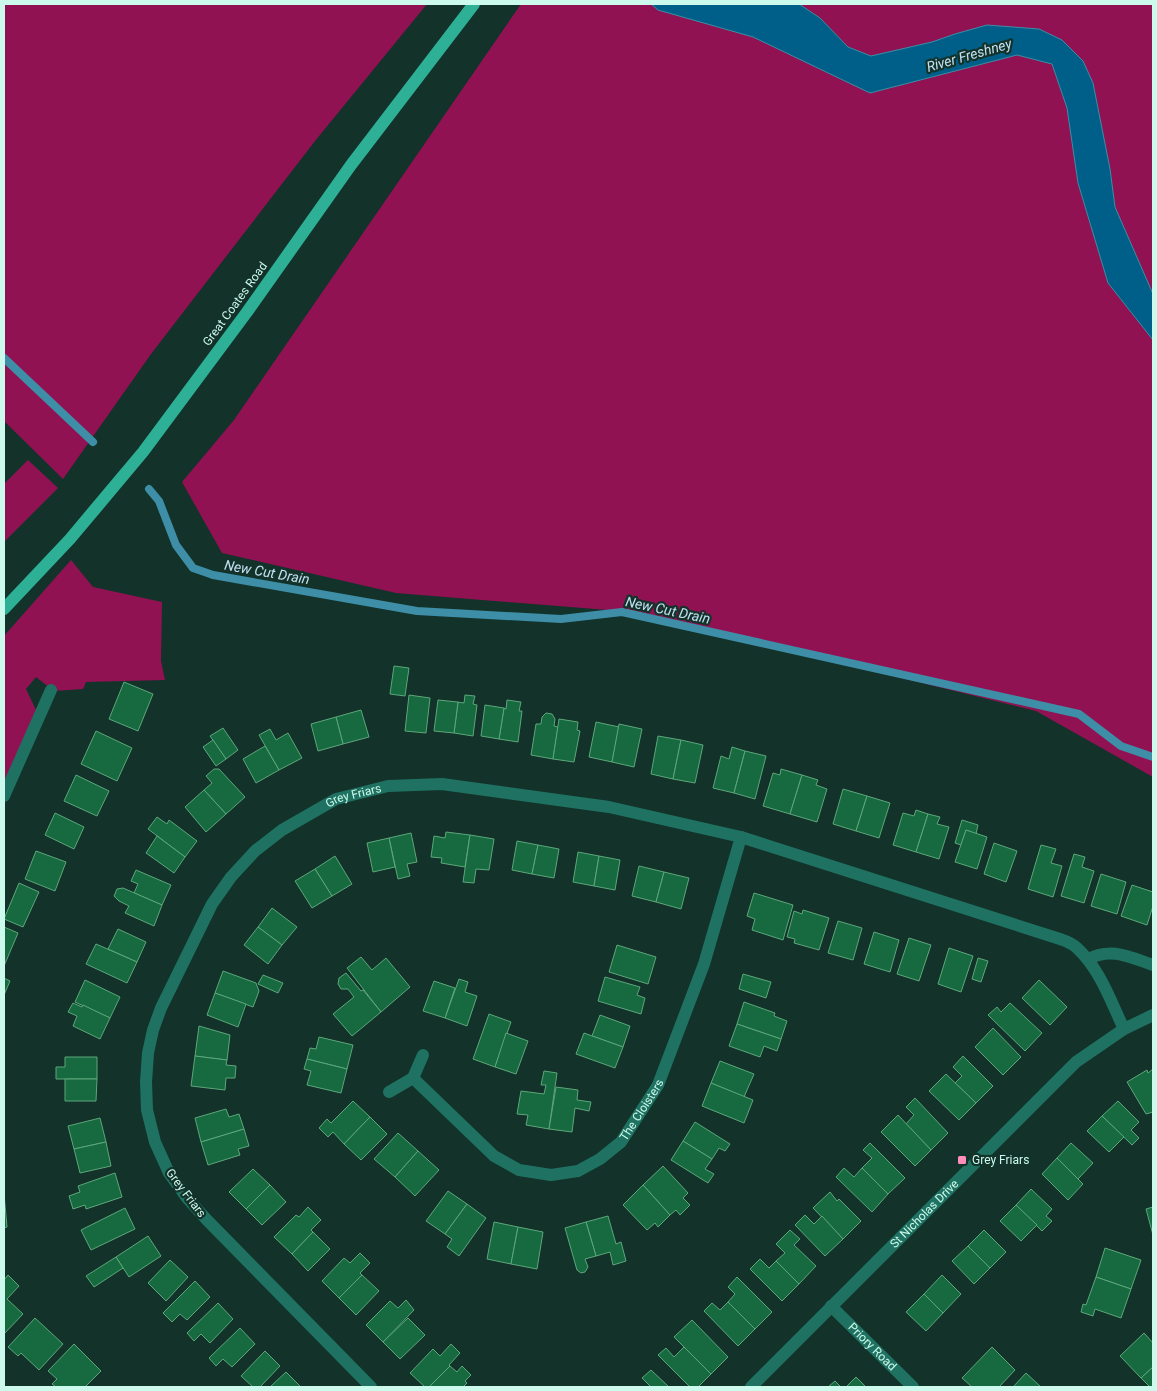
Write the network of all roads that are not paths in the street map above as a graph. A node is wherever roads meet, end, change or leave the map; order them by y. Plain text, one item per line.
1 (474, 4) edge
2 (4, 609) edge
3 (50, 690) dead end
4 (4, 796) edge
5 (741, 837) junction
6 (1088, 959) junction
7 (1153, 965) edge
8 (1153, 1015) edge
9 (1124, 1029) junction
10 (423, 1055) dead end
11 (413, 1078) junction
12 (389, 1092) dead end
13 (831, 1306) junction
14 (372, 1387) edge
15 (751, 1387) edge
16 (913, 1387) edge

1 - 2 main road, Great Coates Road
3 - 4 street
5 - 6 street, Grey Friars
5 - 11 street, The Cloisters
5 - 14 street, Grey Friars
6 - 7 street
6 - 9 street, Grey Friars
8 - 9 street, St Nicholas Drive
9 - 13 street, St Nicholas Drive
10 - 11 street
11 - 12 street
13 - 15 street, St Nicholas Drive
13 - 16 street, Priory Road

